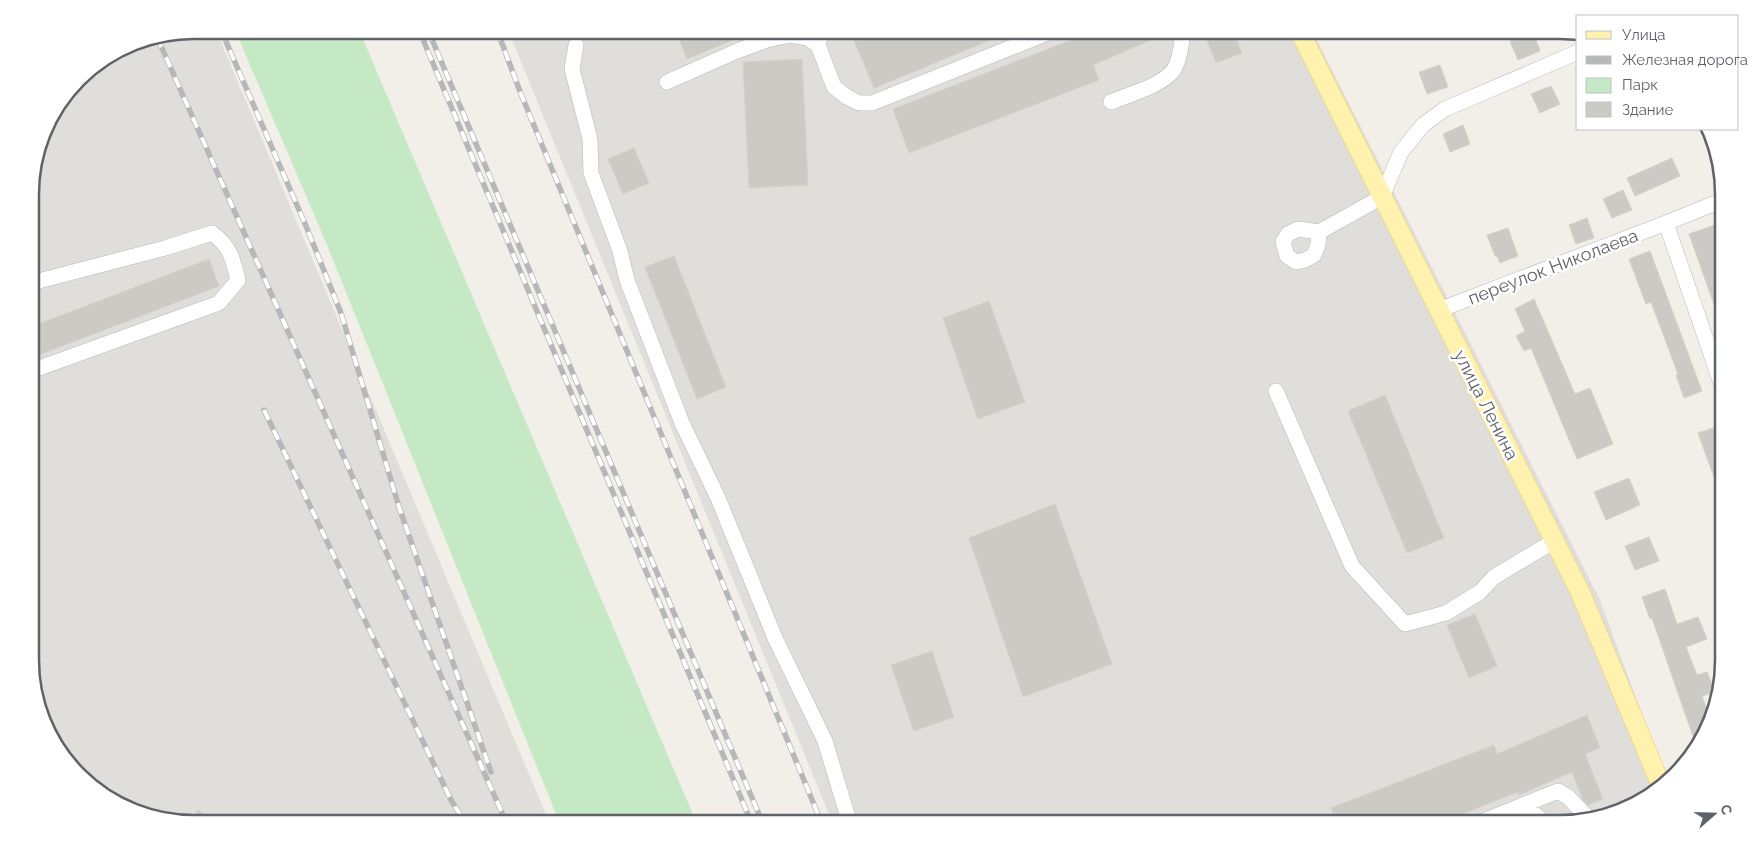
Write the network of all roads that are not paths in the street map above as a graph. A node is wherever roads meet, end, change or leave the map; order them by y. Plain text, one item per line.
1 (772, 39) edge
2 (809, 39) edge
3 (819, 39) edge
4 (1032, 39) edge
5 (1182, 39) edge
6 (1303, 39) edge
7 (576, 45) dead end
8 (818, 46) junction
9 (1576, 53) edge
10 (667, 82) dead end
11 (1112, 102) dead end
12 (1382, 198) junction
13 (1715, 203) edge
14 (1666, 224) junction
15 (1320, 232) dead end
16 (39, 281) edge
17 (1439, 310) junction
18 (1715, 366) edge
19 (39, 368) edge
20 (1276, 391) dead end
21 (1554, 542) junction
22 (1659, 779) edge
23 (1516, 808) junction
24 (1583, 813) edge
25 (847, 815) edge
26 (1498, 815) edge
27 (1536, 815) edge

1 - 10 street
2 - 8 street
3 - 8 street
4 - 8 street
5 - 11 street
6 - 12 main road, улица Ленина
7 - 25 street
9 - 12 street
12 - 15 street
12 - 17 main road, улица Ленина
13 - 14 street, переулок Николаева
14 - 17 street, переулок Николаева
14 - 18 street
16 - 19 street
17 - 21 main road, улица Ленина
20 - 21 street
21 - 22 main road, улица Ленина
23 - 24 street
23 - 26 street
23 - 27 street

